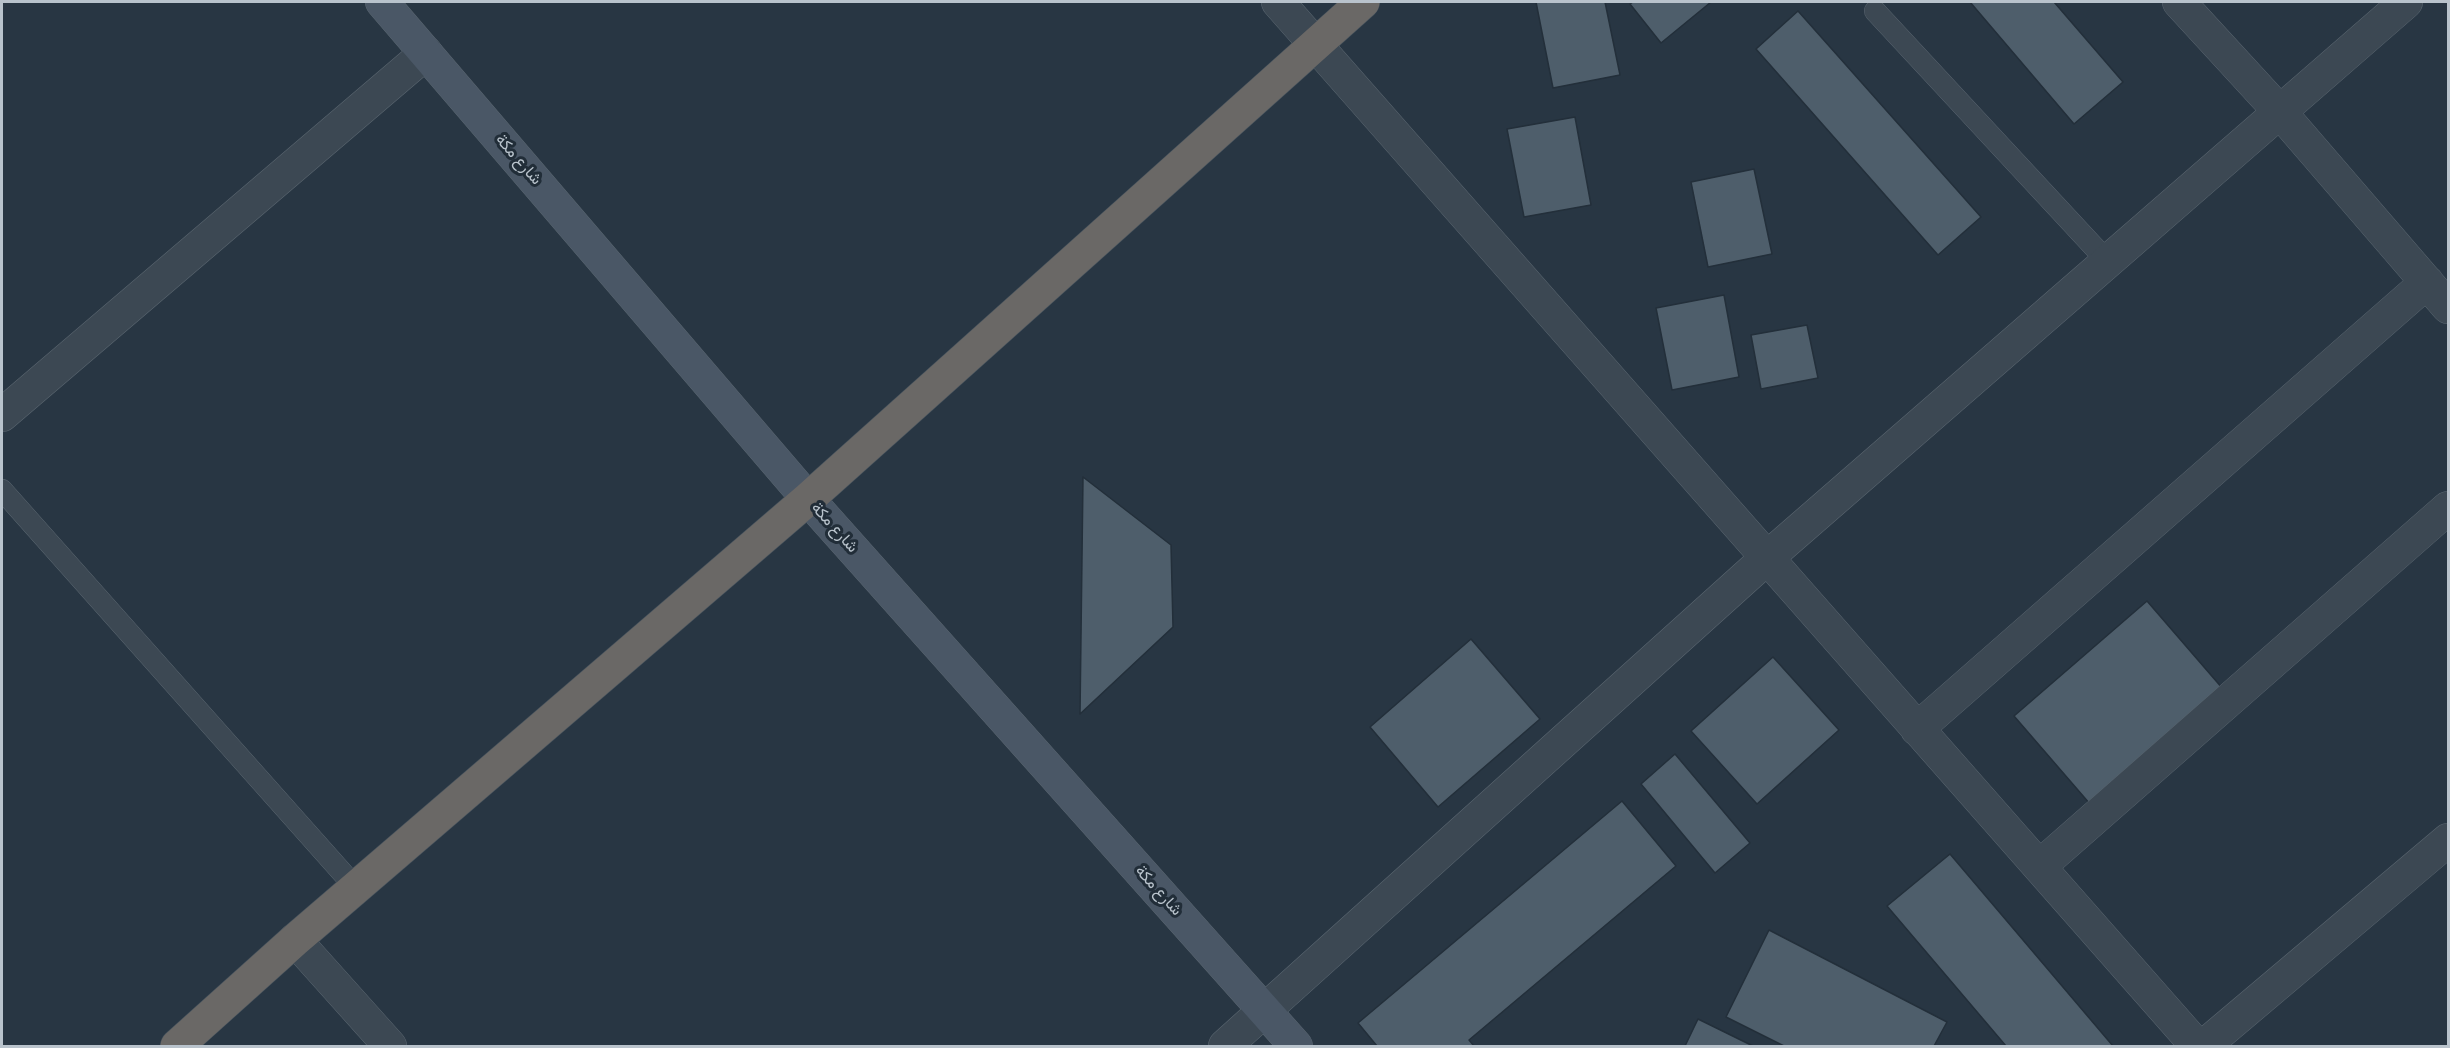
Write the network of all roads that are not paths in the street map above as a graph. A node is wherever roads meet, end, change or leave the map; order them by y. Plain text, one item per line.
1 (382, 2) edge
2 (1278, 2) edge
3 (1363, 2) edge
4 (2179, 2) edge
5 (2406, 2) edge
6 (1875, 11) dead end
7 (1314, 44) junction
8 (426, 52) junction
9 (2280, 112) junction
10 (2108, 262) junction
11 (2427, 282) junction
12 (2448, 307) edge
13 (2, 415) edge
14 (2, 490) edge
15 (808, 499) junction
16 (2448, 508) edge
17 (1768, 557) junction
18 (1917, 729) junction
19 (2447, 844) edge
20 (2040, 866) junction
21 (356, 888) junction
22 (295, 940) junction
23 (1266, 1012) junction
24 (177, 1047) edge
25 (390, 1047) edge
26 (1225, 1047) edge
27 (1296, 1047) edge
28 (2197, 1047) edge
29 (2204, 1047) edge

1 - 8 main road, شارع مكة
2 - 7 street
3 - 7 highway
4 - 9 street
5 - 9 street
6 - 10 lane
7 - 15 highway
7 - 17 street
8 - 13 street
8 - 15 main road, شارع مكة
9 - 10 street
9 - 11 street
10 - 17 street
11 - 12 street
11 - 18 street
14 - 21 lane
15 - 21 highway
15 - 23 main road, شارع مكة
16 - 20 street
17 - 18 street
17 - 23 street
18 - 20 street
19 - 29 street
20 - 28 street
21 - 22 highway
22 - 24 highway
22 - 25 street
23 - 26 street
23 - 27 main road, شارع مكة

